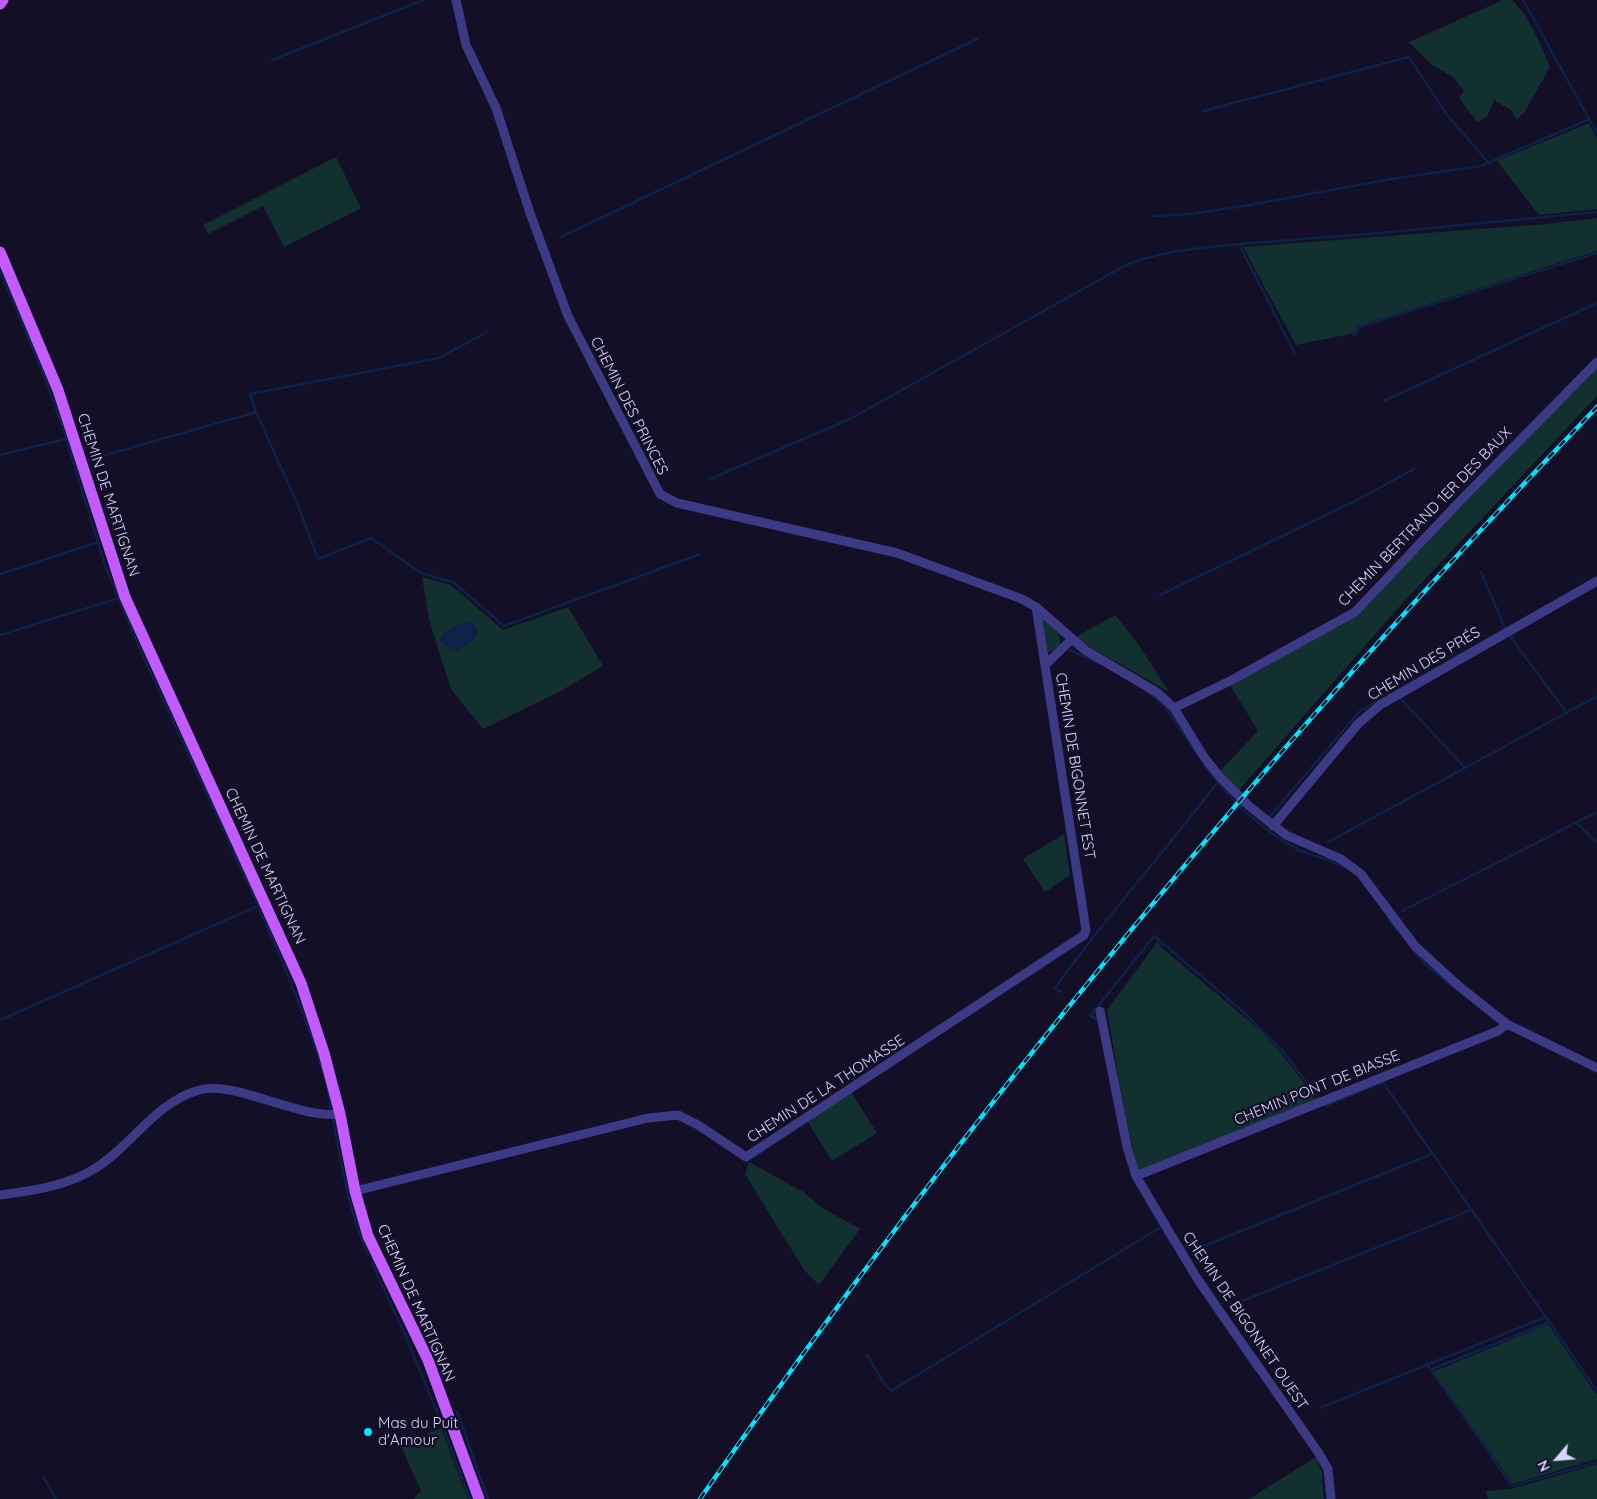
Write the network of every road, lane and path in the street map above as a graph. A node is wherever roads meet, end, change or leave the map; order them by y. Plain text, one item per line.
1 (3, 0) edge
2 (456, 0) edge
3 (0, 4) edge
4 (0, 252) edge
5 (1597, 362) edge
6 (1597, 581) edge
7 (1036, 607) junction
8 (1071, 640) junction
9 (1045, 665) junction
10 (1174, 708) junction
11 (1273, 826) junction
12 (1086, 930) joint
13 (1100, 1011) dead end
14 (1507, 1024) junction
15 (1597, 1068) edge
16 (340, 1114) junction
17 (1136, 1176) junction
18 (355, 1191) junction
19 (0, 1195) edge
20 (479, 1499) edge
21 (1331, 1499) edge

1 - 3 main road
2 - 7 street, CHEMIN DES PRINCES
4 - 16 main road, CHEMIN DE MARTIGNAN
5 - 10 street, CHEMIN BERTRAND 1ER DES BAUX
6 - 11 street, CHEMIN DES PRÉS
7 - 8 street, CHEMIN DES PRINCES
7 - 9 street, CHEMIN DE BIGONNET EST
8 - 9 street
8 - 10 street, CHEMIN DES PRINCES
9 - 12 street, CHEMIN DE BIGONNET EST
10 - 11 street, CHEMIN DES PRINCES
11 - 14 street, CHEMIN DES PRINCES
12 - 18 street, CHEMIN DE LA THOMASSE
13 - 17 street, CHEMIN DE BIGONNET OUEST
14 - 15 street, CHEMIN DES PRINCES
14 - 17 street, CHEMIN PONT DE BIASSE
16 - 18 main road, CHEMIN DE MARTIGNAN
16 - 19 street
17 - 21 street, CHEMIN DE BIGONNET OUEST
18 - 20 main road, CHEMIN DE MARTIGNAN

